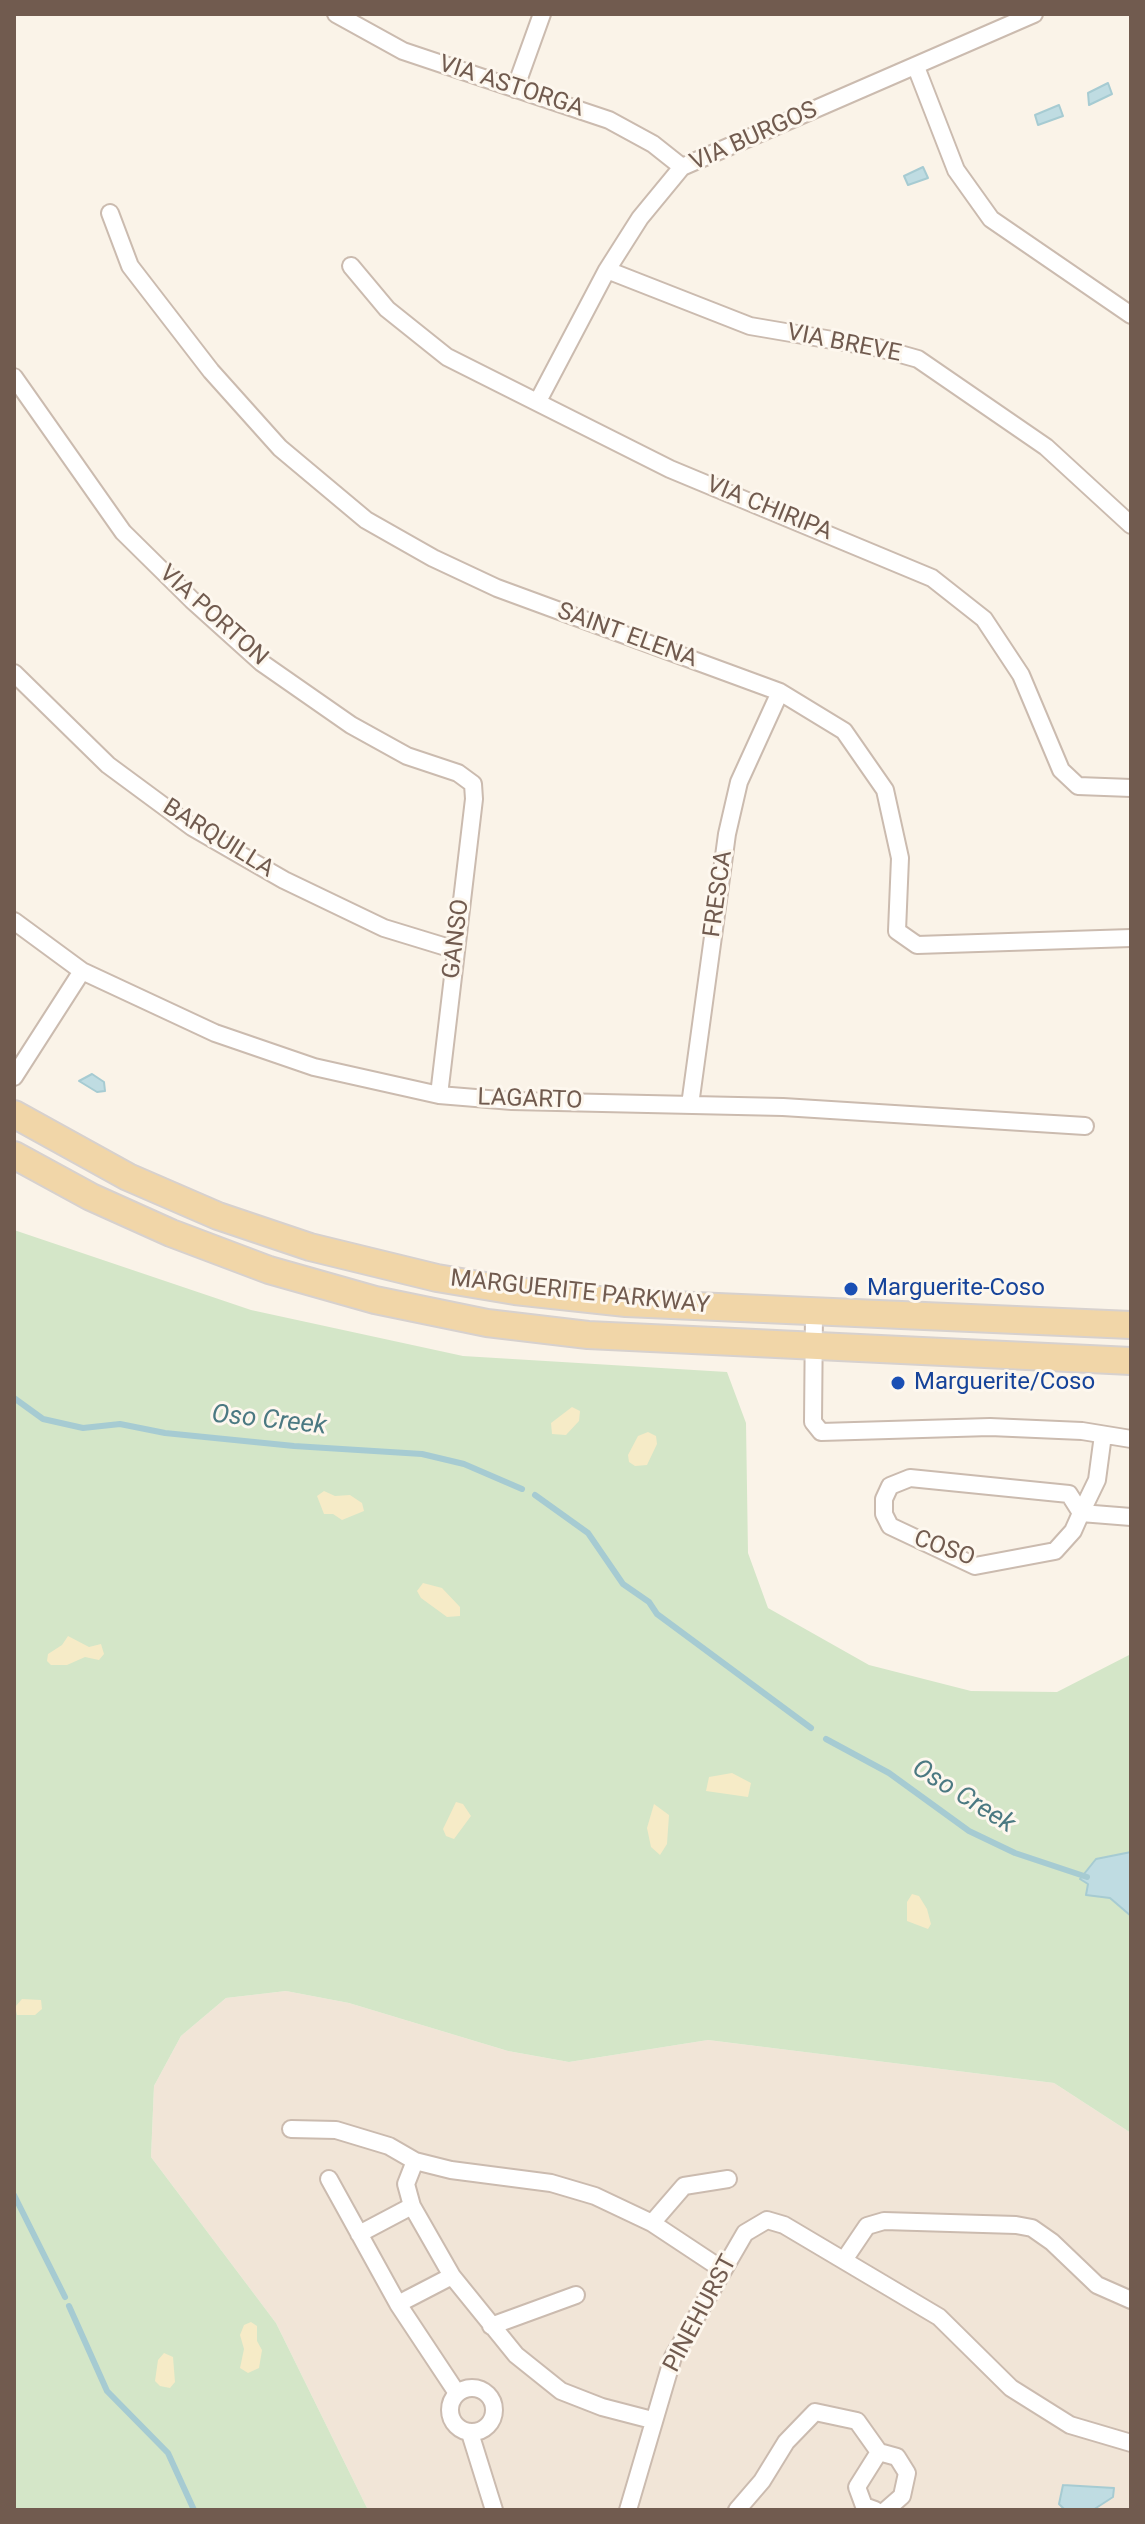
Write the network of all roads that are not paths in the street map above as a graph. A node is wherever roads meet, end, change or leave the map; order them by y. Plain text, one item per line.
1 (336, 14) edge
2 (542, 14) edge
3 (1034, 14) edge
4 (916, 67) junction
5 (515, 89) junction
6 (682, 167) junction
7 (110, 213) dead end
8 (351, 266) dead end
9 (607, 270) junction
10 (1131, 315) edge
11 (14, 377) edge
12 (538, 401) junction
13 (1131, 525) edge
14 (14, 673) edge
15 (780, 692) junction
16 (473, 784) joint
17 (1131, 788) edge
18 (14, 921) edge
19 (1131, 938) edge
20 (456, 950) junction
21 (82, 971) junction
22 (14, 1077) edge
23 (439, 1095) junction
24 (690, 1105) junction
25 (14, 1114) edge
26 (1085, 1126) dead end
27 (14, 1155) edge
28 (814, 1312) junction
29 (1131, 1325) edge
30 (814, 1345) junction
31 (1131, 1361) edge
32 (1103, 1435) junction
33 (1131, 1439) edge
34 (1081, 1513) junction
35 (1131, 1517) edge
36 (291, 2129) dead end
37 (415, 2161) junction
38 (329, 2179) dead end
39 (728, 2179) dead end
40 (412, 2206) junction
41 (652, 2223) junction
42 (359, 2234) junction
43 (844, 2260) junction
44 (723, 2270) junction
45 (452, 2276) junction
46 (576, 2295) dead end
47 (1131, 2300) edge
48 (398, 2304) junction
49 (491, 2326) junction
50 (457, 2393) junction
51 (652, 2420) junction
52 (470, 2433) junction
53 (1131, 2443) edge
54 (879, 2452) junction
55 (494, 2510) edge
56 (628, 2510) edge
57 (737, 2510) edge
58 (875, 2510) edge
59 (886, 2510) edge

1 - 5 street, VIA ASTORGA
2 - 5 street
3 - 4 street, VIA BURGOS
4 - 6 street, VIA BURGOS
4 - 10 street
5 - 6 street, VIA ASTORGA
6 - 9 street, VIA BURGOS
7 - 15 street, SAINT ELENA
8 - 12 street, VIA CHIRIPA
9 - 12 street, VIA BURGOS
9 - 13 street, VIA BREVE
11 - 16 street, VIA PORTON
12 - 17 street, VIA CHIRIPA
14 - 20 street, BARQUILLA
15 - 19 street, SAINT ELENA
15 - 24 street, FRESCA
16 - 20 street, GANSO
18 - 21 street, LAGARTO
20 - 23 street, GANSO
21 - 22 street
21 - 23 street, LAGARTO
23 - 24 street, LAGARTO
24 - 26 street, LAGARTO
25 - 28 main road, MARGUERITE PARKWAY
27 - 30 main road, MARGUERITE PARKWAY
28 - 29 main road, MARGUERITE PARKWAY
28 - 30 street
30 - 31 main road, MARGUERITE PARKWAY
30 - 32 street
32 - 33 street
32 - 34 street, COSO
34 - 34 street, COSO
34 - 35 street
36 - 37 street
37 - 40 street
37 - 41 street
38 - 42 street
39 - 41 street
40 - 42 street
40 - 45 street
41 - 44 street
42 - 48 street
43 - 44 street, PINEHURST
43 - 47 street
43 - 53 street
44 - 51 street, PINEHURST
45 - 48 street
45 - 49 street
46 - 49 street
48 - 50 street
49 - 51 street
50 - 52 street
50 - 52 street
51 - 56 street, PINEHURST
52 - 55 street
54 - 57 street
54 - 58 street
54 - 59 street

